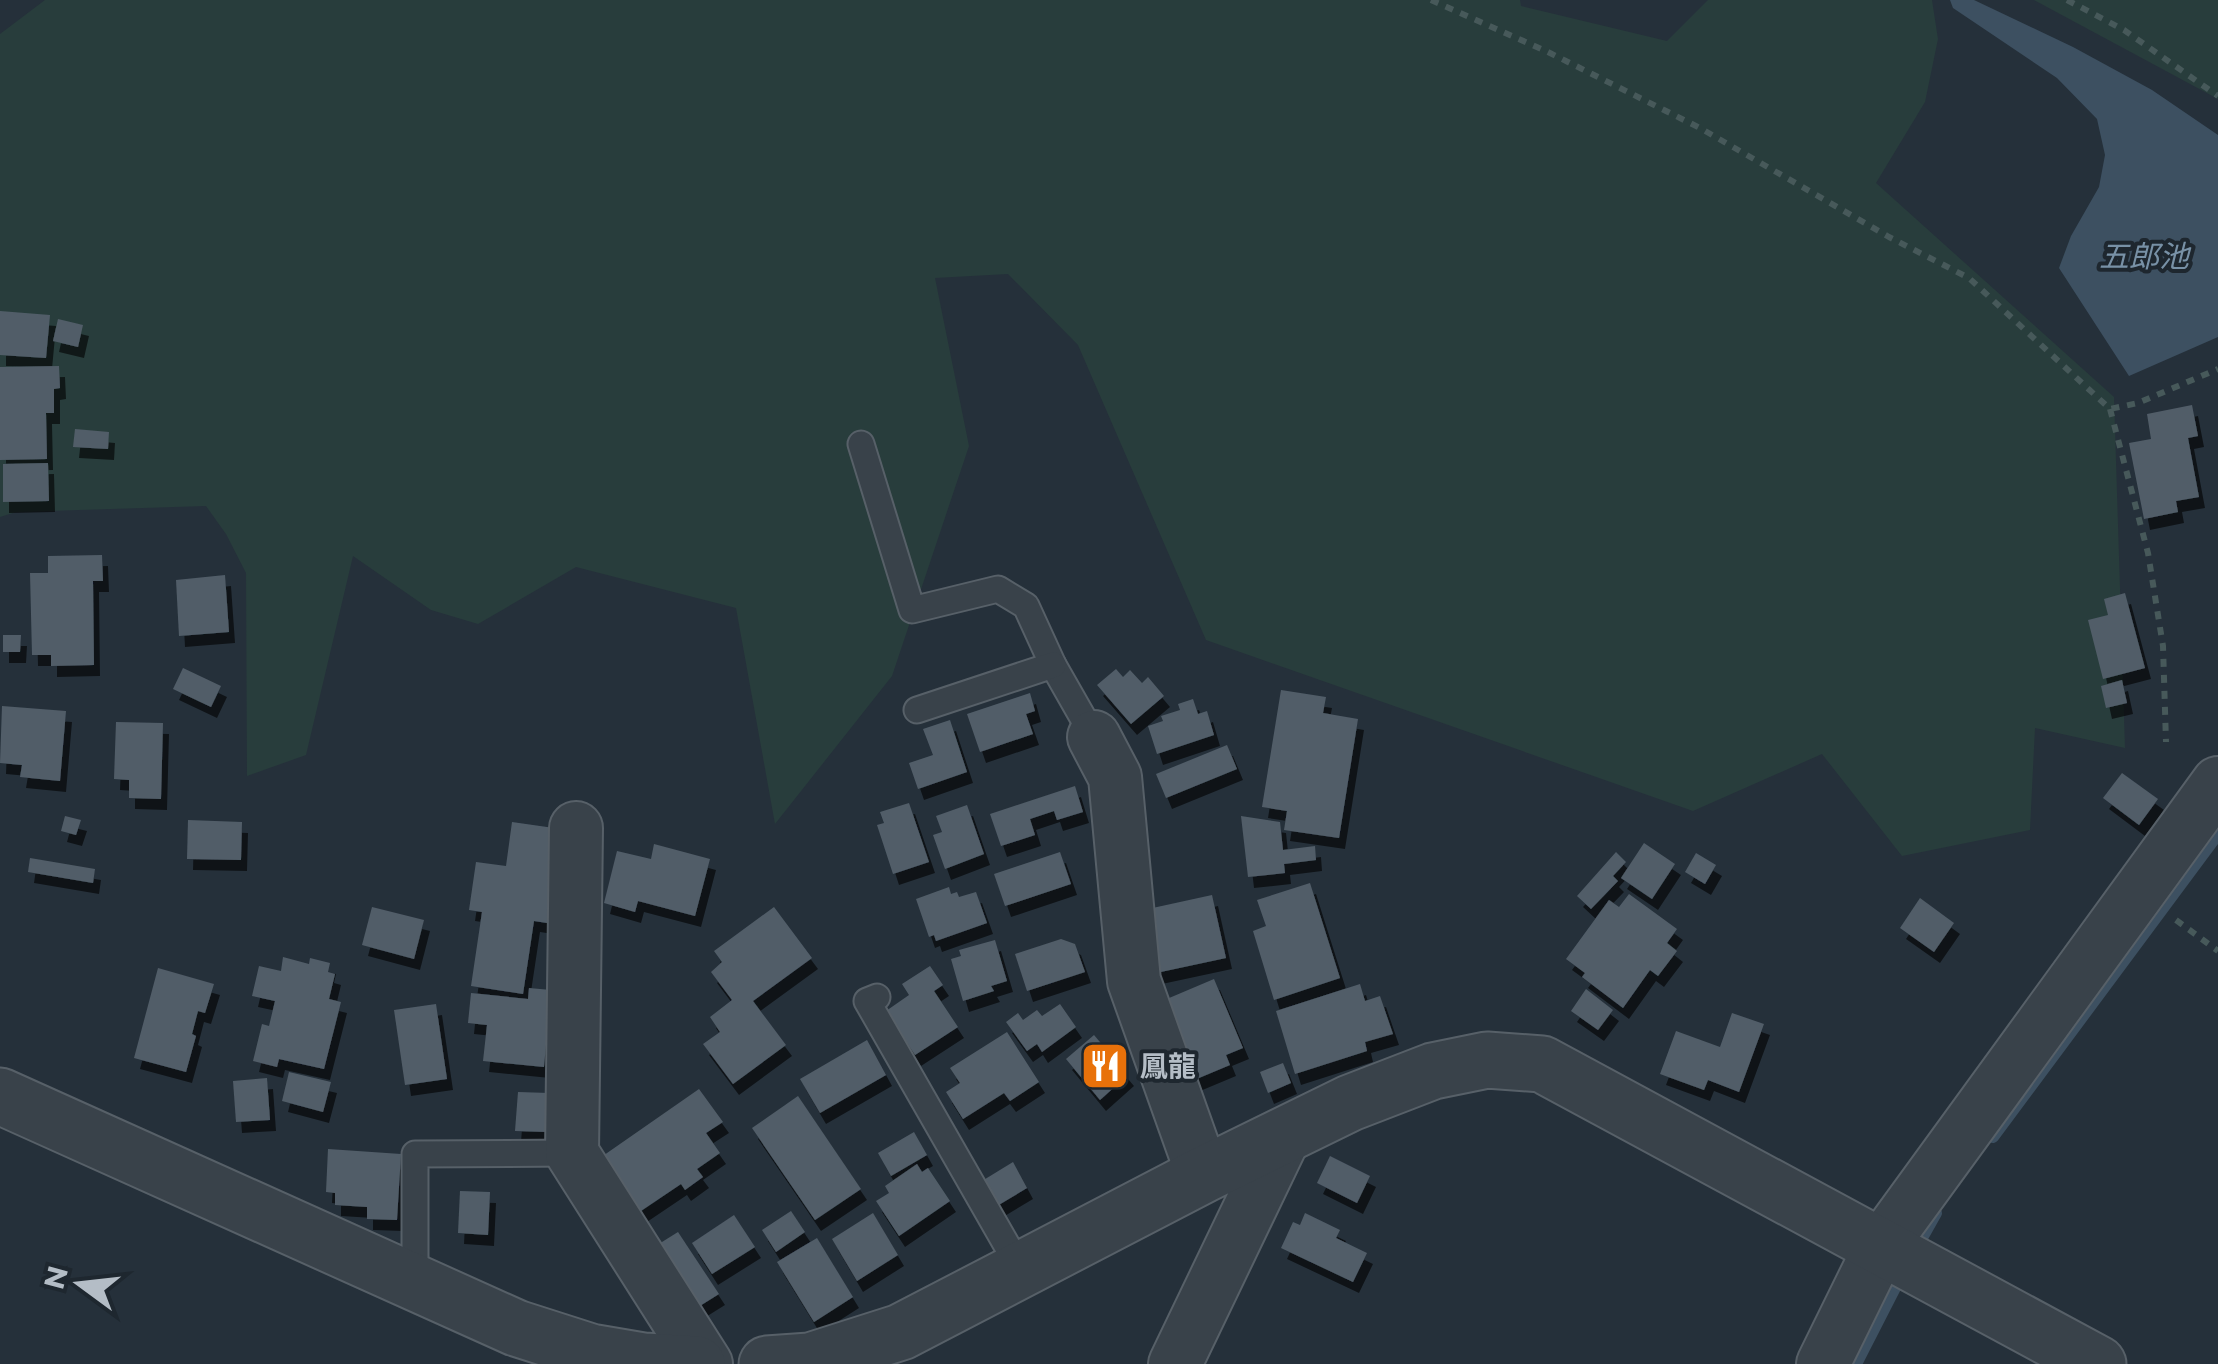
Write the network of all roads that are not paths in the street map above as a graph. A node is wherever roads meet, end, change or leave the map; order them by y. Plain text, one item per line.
1 (861, 444) dead end
2 (1053, 665) junction
3 (917, 710) dead end
4 (1094, 737) joint
5 (2218, 783) edge
6 (576, 828) dead end
7 (877, 996) dead end
8 (0, 1096) edge
9 (1285, 1135) junction
10 (572, 1153) junction
11 (1204, 1175) junction
12 (1881, 1246) junction
13 (1021, 1270) junction
14 (414, 1282) junction
15 (796, 1363) edge
16 (697, 1364) edge
17 (706, 1364) edge
18 (1175, 1364) edge
19 (1823, 1364) edge
20 (2098, 1364) edge

1 - 2 lane
2 - 3 lane
2 - 4 lane
4 - 11 street
5 - 12 street
6 - 10 street
7 - 13 lane
8 - 14 street
9 - 11 street
9 - 12 street
9 - 18 street
10 - 14 lane
10 - 17 street
11 - 13 street
12 - 19 street
12 - 20 street
13 - 15 street
14 - 16 street

